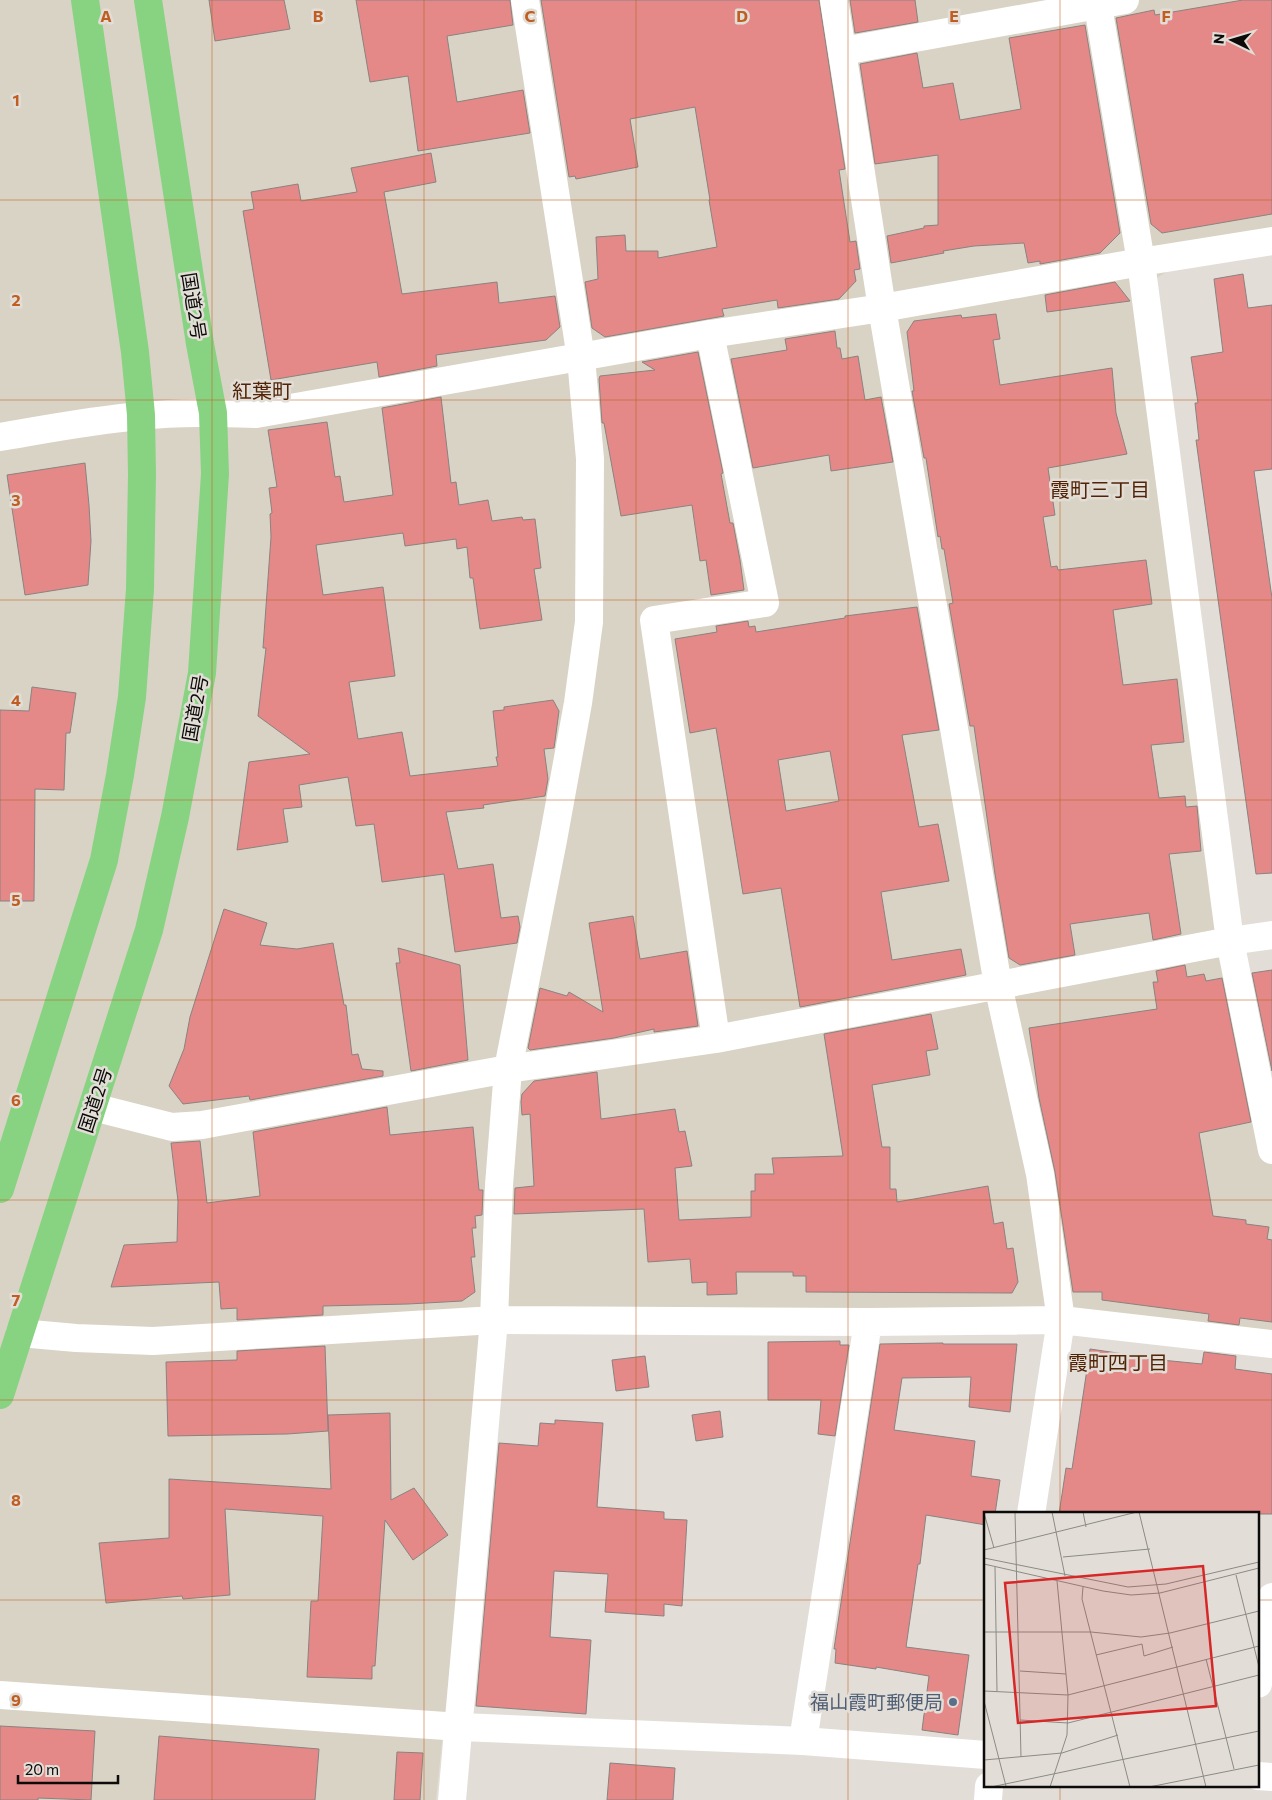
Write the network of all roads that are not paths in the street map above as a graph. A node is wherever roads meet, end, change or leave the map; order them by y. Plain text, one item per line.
1 (85, 0) edge
2 (148, 0) edge
3 (525, 0) edge
4 (834, 0) edge
5 (1125, 0) edge
6 (1098, 2) edge
7 (843, 51) junction
8 (1272, 241) edge
9 (1141, 262) junction
10 (882, 308) junction
11 (710, 334) junction
12 (581, 358) junction
13 (213, 413) junction
14 (141, 416) junction
15 (0, 437) edge
16 (1272, 935) edge
17 (1230, 942) junction
18 (998, 985) junction
19 (716, 1039) junction
20 (508, 1069) junction
21 (93, 1107) junction
22 (1272, 1150) edge
23 (0, 1189) edge
24 (494, 1320) junction
25 (1061, 1320) junction
26 (868, 1322) junction
27 (20, 1333) junction
28 (1272, 1344) edge
29 (0, 1395) edge
30 (1031, 1512) edge
31 (1272, 1597) edge
32 (1260, 1672) edge
33 (0, 1695) edge
34 (460, 1727) junction
35 (803, 1741) junction
36 (984, 1755) edge
37 (452, 1800) edge

1 - 14 highway
2 - 13 highway, 国道2号
3 - 12 street
4 - 7 street
5 - 6 street
6 - 7 street
6 - 9 street
7 - 10 street
8 - 9 street
9 - 10 street
9 - 17 street
10 - 11 street
10 - 18 street
11 - 12 street
11 - 19 street
12 - 13 street
12 - 20 street
13 - 14 street
13 - 21 highway, 国道2号
14 - 15 street
14 - 23 highway
16 - 17 street
17 - 18 street
17 - 22 street
18 - 19 street
18 - 25 street
19 - 20 street
20 - 21 street
20 - 24 street
21 - 27 highway, 国道2号
24 - 26 street
24 - 27 street
24 - 34 street
25 - 26 street
25 - 28 street
25 - 30 street
26 - 35 street
27 - 29 highway, 国道2号
31 - 32 street
33 - 34 street
34 - 35 street
34 - 37 street
35 - 36 street

